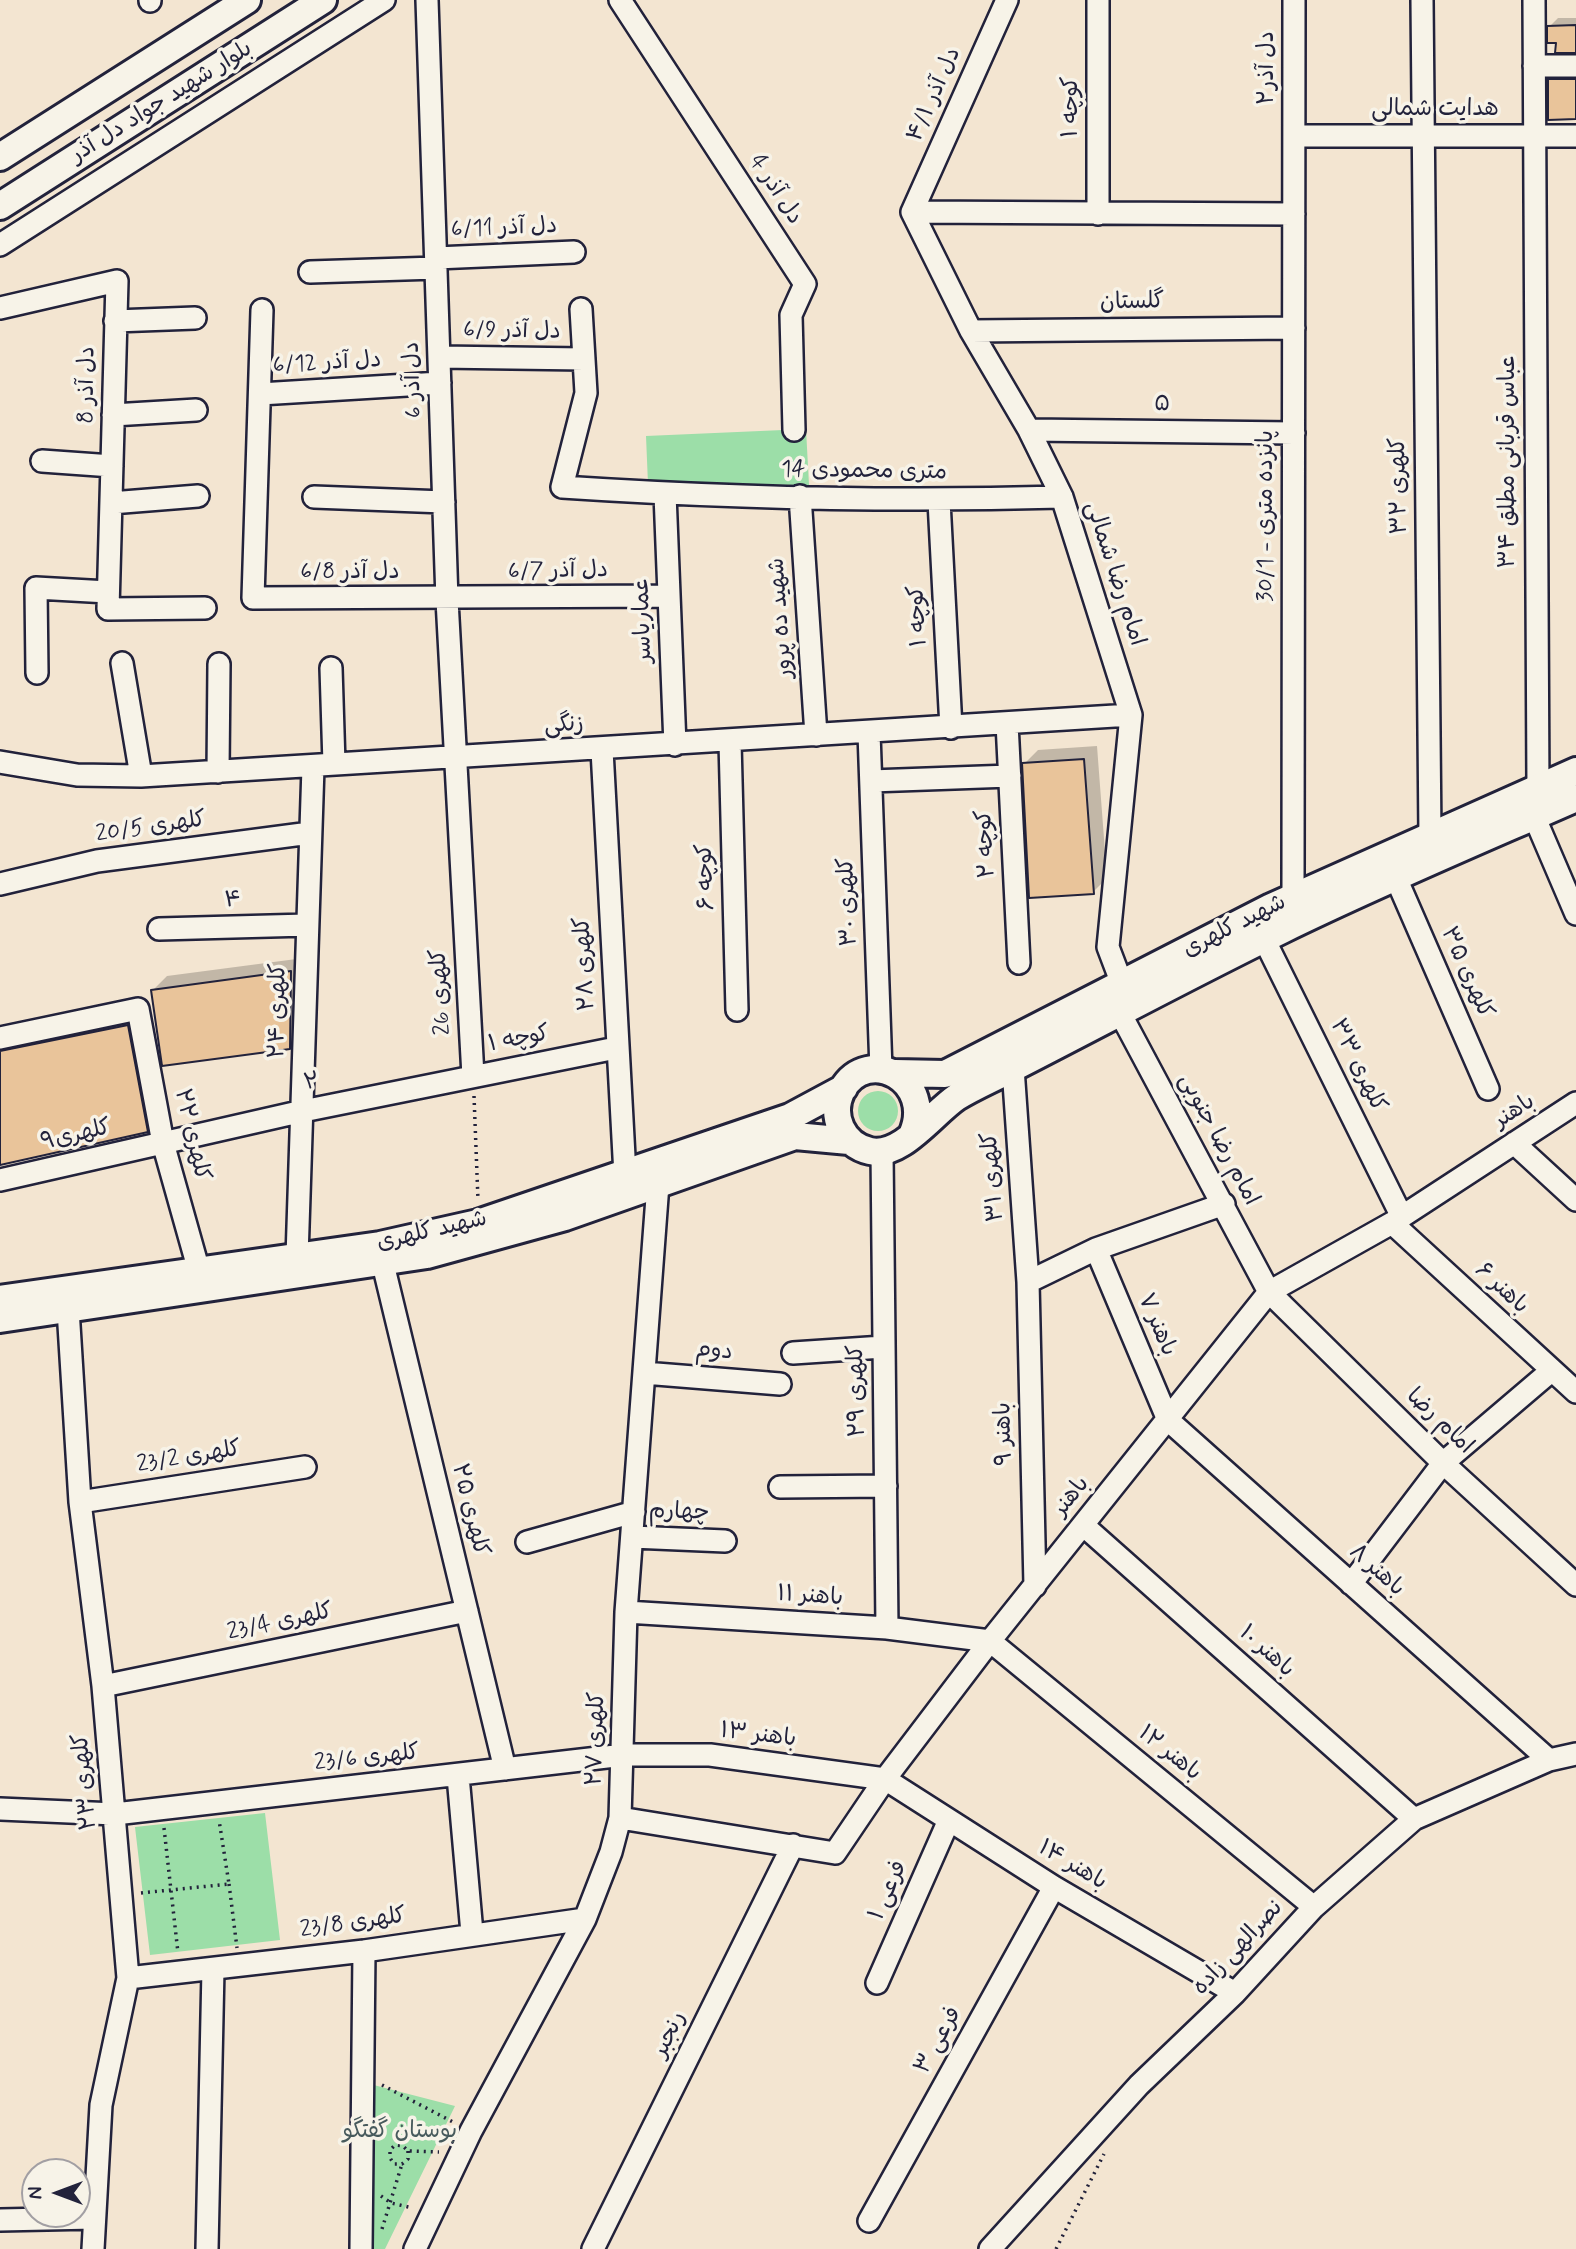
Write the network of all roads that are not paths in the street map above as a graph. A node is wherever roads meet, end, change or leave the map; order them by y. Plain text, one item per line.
1 (247, 0) edge
2 (323, 0) edge
3 (384, 0) edge
4 (427, 0) edge
5 (620, 0) edge
6 (1007, 0) edge
7 (1098, 0) edge
8 (1294, 0) edge
9 (1422, 0) edge
10 (1534, 0) edge
11 (1534, 66) junction
12 (1576, 66) edge
13 (1294, 136) junction
14 (1422, 136) junction
15 (1534, 136) junction
16 (1576, 136) edge
17 (0, 157) edge
18 (0, 206) edge
19 (912, 212) junction
20 (1098, 214) junction
21 (1294, 214) junction
22 (0, 245) edge
23 (575, 252) dead end
24 (436, 263) junction
25 (310, 272) dead end
26 (0, 307) edge
27 (581, 309) dead end
28 (262, 310) dead end
29 (195, 317) dead end
30 (115, 321) junction
31 (1294, 328) junction
32 (971, 331) junction
33 (439, 357) junction
34 (584, 359) junction
35 (440, 383) junction
36 (260, 394) junction
37 (195, 410) dead end
38 (113, 415) junction
39 (794, 430) dead end
40 (1029, 430) junction
41 (1294, 433) junction
42 (42, 461) dead end
43 (112, 466) junction
44 (665, 494) junction
45 (198, 496) dead end
46 (800, 496) junction
47 (314, 497) dead end
48 (1062, 497) junction
49 (939, 501) junction
50 (444, 502) junction
51 (111, 503) junction
52 (669, 596) junction
53 (447, 600) junction
54 (108, 601) junction
55 (205, 608) dead end
56 (122, 663) dead end
57 (219, 664) dead end
58 (331, 668) dead end
59 (37, 673) dead end
60 (1131, 715) junction
61 (1007, 723) junction
62 (951, 728) junction
63 (869, 733) junction
64 (816, 735) junction
65 (730, 742) junction
66 (675, 745) junction
67 (602, 750) junction
68 (457, 758) junction
69 (0, 762) edge
70 (323, 765) junction
71 (1576, 771) edge
72 (218, 772) junction
73 (141, 776) junction
74 (1010, 776) junction
75 (871, 781) junction
76 (1538, 788) junction
77 (1576, 798) edge
78 (1534, 816) junction
79 (310, 833) junction
80 (1430, 835) junction
81 (1396, 878) junction
82 (0, 884) edge
83 (1293, 897) junction
84 (1576, 914) edge
85 (307, 925) junction
86 (159, 929) dead end
87 (1264, 939) junction
88 (1019, 963) dead end
89 (1122, 984) junction
90 (737, 1010) dead end
91 (1120, 1013) junction
92 (0, 1038) edge
93 (617, 1048) junction
94 (1013, 1068) junction
95 (888, 1072) junction
96 (473, 1076) junction
97 (844, 1087) junction
98 (1488, 1089) dead end
99 (1576, 1104) edge
100 (303, 1111) junction
101 (912, 1135) junction
102 (849, 1141) junction
103 (163, 1143) junction
104 (1514, 1143) junction
105 (882, 1152) junction
106 (625, 1175) junction
107 (0, 1180) edge
108 (658, 1184) junction
109 (1576, 1200) edge
110 (1224, 1205) junction
111 (1397, 1220) junction
112 (1096, 1249) junction
113 (297, 1257) junction
114 (383, 1264) junction
115 (199, 1271) junction
116 (1028, 1282) junction
117 (1269, 1292) junction
118 (0, 1299) edge
119 (68, 1309) junction
120 (0, 1319) edge
121 (883, 1347) junction
122 (793, 1353) dead end
123 (1551, 1371) junction
124 (644, 1373) junction
125 (780, 1384) dead end
126 (1576, 1392) edge
127 (1168, 1420) junction
128 (1443, 1463) junction
129 (305, 1466) dead end
130 (886, 1486) junction
131 (780, 1487) dead end
132 (80, 1502) junction
133 (634, 1512) junction
134 (1083, 1525) junction
135 (632, 1537) junction
136 (725, 1541) dead end
137 (527, 1542) dead end
138 (1351, 1584) junction
139 (1576, 1585) edge
140 (1035, 1586) junction
141 (467, 1611) junction
142 (626, 1612) junction
143 (887, 1629) junction
144 (990, 1641) junction
145 (103, 1686) junction
146 (1576, 1754) edge
147 (624, 1755) junction
148 (1549, 1760) junction
149 (505, 1769) junction
150 (458, 1776) junction
151 (885, 1779) junction
152 (0, 1809) edge
153 (115, 1814) junction
154 (620, 1818) junction
155 (1413, 1819) junction
156 (949, 1820) junction
157 (793, 1845) junction
158 (1054, 1887) junction
159 (1314, 1907) junction
160 (585, 1919) junction
161 (472, 1933) junction
162 (364, 1951) junction
163 (213, 1969) junction
164 (128, 1978) junction
165 (877, 1983) dead end
166 (1235, 1993) junction
167 (94, 2218) junction
168 (0, 2220) edge
169 (869, 2221) dead end
170 (370, 2243) edge
171 (93, 2249) edge
172 (207, 2249) edge
173 (415, 2249) edge
174 (593, 2249) edge
175 (990, 2249) edge

1 - 17 main road, بلوار شهید جواد دل آذر
2 - 18 main road, بلوار شهید جواد دل آذر
3 - 22 street
4 - 24 street, دل آذر 6
5 - 39 street, دل آذر 4
6 - 19 street, دل آذر ۴/۱
7 - 20 street, کوچه ۱
8 - 13 street, دل آذر۲
9 - 14 street, کلهری ۳۲
10 - 11 street
11 - 12 street
11 - 15 street
13 - 14 street, هدایت شمالی
13 - 21 street, 30/1 - پانزده متری
14 - 15 street, هدایت شمالی
14 - 80 street, کلهری ۳۲
15 - 16 street, هدایت شمالی
15 - 76 street, عباس قربانی مطلق ۳۴
19 - 20 street
19 - 32 street, امام رضا شمالی
20 - 21 street
21 - 31 street, 30/1 - پانزده متری
23 - 24 street, دل آذر 6/11
24 - 25 street, دل آذر 6/11
24 - 33 street, دل آذر 6
26 - 30 street, دل آذر 8
27 - 34 street
28 - 36 street
29 - 30 street
30 - 38 street, دل آذر 8
31 - 32 street, گلستان
31 - 41 street, 30/1 - پانزده متری
32 - 40 street, امام رضا شمالی
33 - 34 street, دل آذر 6/9
33 - 35 street, دل آذر 6
34 - 44 street, 14 متری محمودی
35 - 36 street, دل آذر 6/12
35 - 50 street, دل آذر 6
36 - 53 street, دل آذر 6/8
37 - 38 street
38 - 43 street, دل آذر 8
40 - 41 street, ۵
40 - 48 street, امام رضا شمالی
41 - 83 street, 30/1 - پانزده متری
42 - 43 street
43 - 51 street, دل آذر 8
44 - 46 street, 14 متری محمودی
44 - 52 street, عماریاسر
45 - 51 street
46 - 49 street, 14 متری محمودی
46 - 64 street, شهید ده پرور
47 - 50 street
48 - 49 street, 14 متری محمودی
48 - 60 street, امام رضا شمالی
49 - 62 street, ۱ کوچه
50 - 53 street, دل آذر 6
51 - 54 street, دل آذر 8
52 - 53 street, دل آذر 6/7
52 - 66 street, عماریاسر
53 - 68 street, دل آذر 6
54 - 55 street
54 - 59 street
56 - 73 street
57 - 72 street
58 - 70 street, کلهری ۲۴
60 - 61 street, زنگی
60 - 89 street, امام رضا شمالی
61 - 62 street, زنگی
61 - 74 street, ۲ کوچه
62 - 63 street, زنگی
63 - 64 street, زنگی
63 - 75 street, کلهری ۳۰
64 - 65 street, زنگی
65 - 66 street, زنگی
65 - 90 street, ۶ کوچه
66 - 67 street, زنگی
67 - 68 street, زنگی
67 - 93 street, کلهری ۲۸
68 - 70 street, زنگی
68 - 96 street, کلهری 26
69 - 73 street, زنگی
70 - 72 street, زنگی
70 - 79 street, کلهری ۲۴
71 - 76 main road, شهید کلهری
72 - 73 street, زنگی
74 - 75 street
74 - 88 street, ۲ کوچه
75 - 95 street, کلهری ۳۰
76 - 80 main road, شهید کلهری
77 - 78 main road, شهید کلهری
78 - 81 main road, شهید کلهری
78 - 84 street
79 - 82 street, کلهری 20/5
79 - 85 street, کلهری ۲۴
80 - 83 main road, شهید کلهری
81 - 87 main road, شهید کلهری
81 - 98 street, کلهری ۳۵
83 - 89 main road, شهید کلهری
85 - 86 street, ۴
85 - 100 street, کلهری ۲۴
87 - 91 main road, شهید کلهری
87 - 111 street, کلهری ۳۳
89 - 95 main road, شهید کلهری
91 - 94 main road, شهید کلهری
91 - 110 street, امام رضا جنوبی
92 - 103 street, کلهری ۲۲
93 - 96 street, ۱ کوچه
93 - 106 street, کلهری ۲۸
94 - 101 main road, شهید کلهری
94 - 116 street, کلهری ۳۱
95 - 97 main road
95 - 101 main road
96 - 100 street, ۲
97 - 102 main road
97 - 106 main road, شهید کلهری
99 - 104 street, باهنر
100 - 103 street, ۲
100 - 113 street, کلهری ۲۴
101 - 105 main road
102 - 105 main road
102 - 108 main road, شهید کلهری
103 - 107 street, کلهری۹
103 - 115 street, کلهری ۲۲
104 - 109 street
104 - 111 street, باهنر
105 - 121 street, کلهری ۲۹
106 - 113 main road, شهید کلهری
108 - 114 main road, شهید کلهری
108 - 124 street, کلهری ۲۷
110 - 112 street
110 - 117 street, امام رضا جنوبی
111 - 117 street, باهنر
111 - 123 street, باهنر ۶
112 - 116 street
112 - 127 street, باهنر ۷
113 - 115 main road, شهید کلهری
114 - 119 main road, شهید کلهری
114 - 141 street, کلهری ۲۵
115 - 118 main road, شهید کلهری
116 - 140 street, باهنر ۹
117 - 127 street, باهنر
117 - 128 street, امام رضا
119 - 120 main road, شهید کلهری
119 - 132 street, کلهری ۲۳
121 - 122 street
121 - 130 street, کلهری ۲۹
123 - 126 street, باهنر ۶
123 - 128 street
124 - 125 street, دوم
124 - 133 street, کلهری ۲۷
127 - 134 street, باهنر
127 - 138 street, باهنر ۸
128 - 138 street
128 - 139 street, امام رضا
129 - 132 street, کلهری 23/2
130 - 131 street
130 - 143 street, کلهری ۲۹
132 - 145 street, کلهری ۲۳
133 - 135 street, کلهری ۲۷
133 - 137 street
134 - 140 street, باهنر
134 - 155 street, باهنر ۱۰
135 - 136 street, چهارم
135 - 142 street, کلهری ۲۷
138 - 148 street, باهنر ۸
140 - 144 street, باهنر
141 - 145 street, کلهری 23/4
141 - 149 street, کلهری ۲۵
142 - 143 street, باهنر ۱۱
142 - 147 street, کلهری ۲۷
143 - 144 street, باهنر ۱۱
144 - 151 street, باهنر
144 - 159 street, باهنر ۱۲
145 - 153 street, کلهری ۲۳
146 - 148 street, نصرالهی زاده
147 - 149 street, کلهری 23/6
147 - 151 street, باهنر ۱۳
147 - 154 street, کلهری ۲۷
148 - 155 street, نصرالهی زاده
149 - 150 street, کلهری 23/6
150 - 153 street, کلهری 23/6
150 - 161 street
151 - 156 street, باهنر ۱۴
151 - 157 street, باهنر
152 - 153 street
153 - 164 street, کلهری ۲۳
154 - 157 street, باهنر
154 - 160 street, کلهری ۲۷
155 - 159 street, نصرالهی زاده
156 - 158 street, باهنر ۱۴
156 - 165 street, فرعی ۱
157 - 174 street, رنجبر
158 - 166 street, باهنر ۱۴
158 - 169 street, فرعی ۳
159 - 166 street, نصرالهی زاده
160 - 161 street, کلهری 23/8
160 - 173 street, کلهری ۲۷
161 - 162 street, کلهری 23/8
162 - 163 street, کلهری 23/8
162 - 170 street
163 - 164 street, کلهری 23/8
163 - 172 street
164 - 167 street, کلهری ۲۳
166 - 175 street, نصرالهی زاده
167 - 168 street
167 - 171 street, کلهری ۲۳

